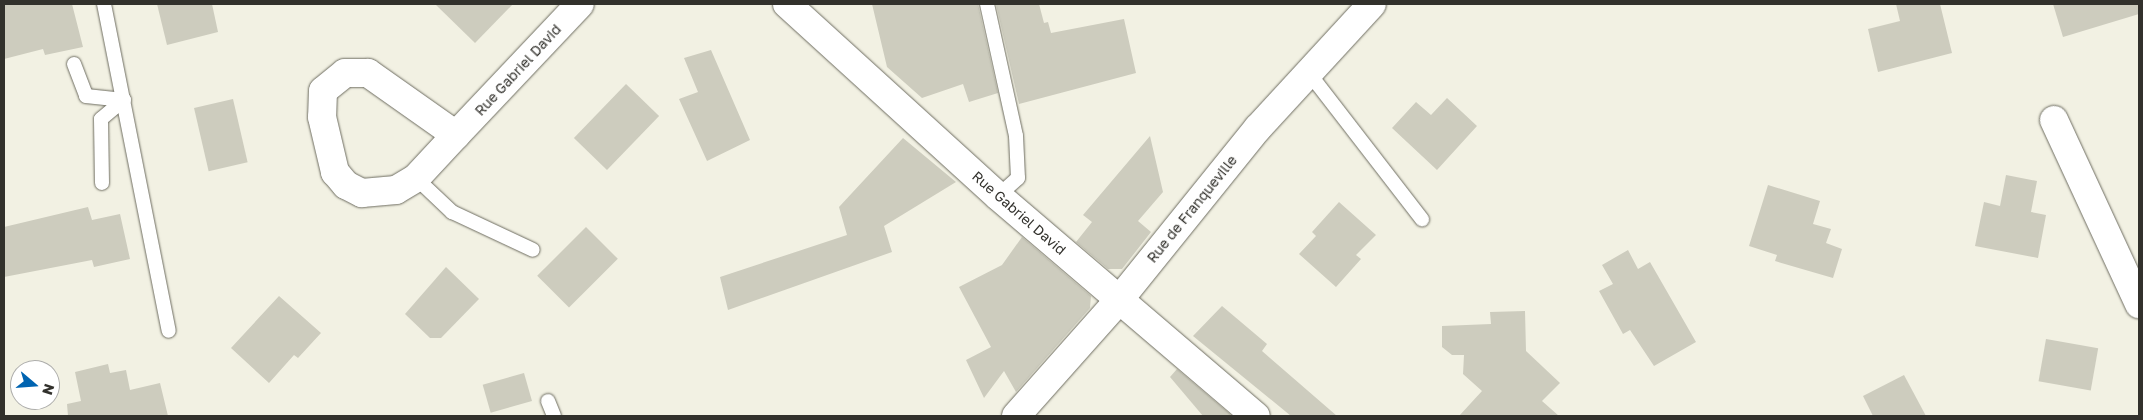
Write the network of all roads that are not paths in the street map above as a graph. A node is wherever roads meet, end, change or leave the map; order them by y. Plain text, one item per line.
1 (104, 4) edge
2 (580, 4) edge
3 (787, 4) edge
4 (987, 4) edge
5 (1372, 4) edge
6 (74, 64) dead end
7 (1309, 73) junction
8 (124, 100) junction
9 (2054, 120) dead end
10 (456, 135) junction
11 (416, 178) junction
12 (102, 183) dead end
13 (998, 196) junction
14 (1422, 219) dead end
15 (533, 250) dead end
16 (1119, 300) junction
17 (2139, 304) edge
18 (169, 331) dead end
19 (548, 401) dead end
20 (554, 416) edge
21 (1016, 416) edge
22 (1256, 416) edge

1 - 8 lane
2 - 10 street, Rue Gabriel David
3 - 13 street, Rue Gabriel David
4 - 13 lane
5 - 7 street, Rue de Franqueville
6 - 8 lane
7 - 14 lane
7 - 16 street, Rue de Franqueville
8 - 12 lane
8 - 18 lane
9 - 17 street
10 - 11 street, Rue Gabriel David
10 - 11 street, Rue Gabriel David
11 - 15 lane
13 - 16 street, Rue Gabriel David
16 - 21 street, Rue de Franqueville
16 - 22 street, Rue Gabriel David
19 - 20 lane

